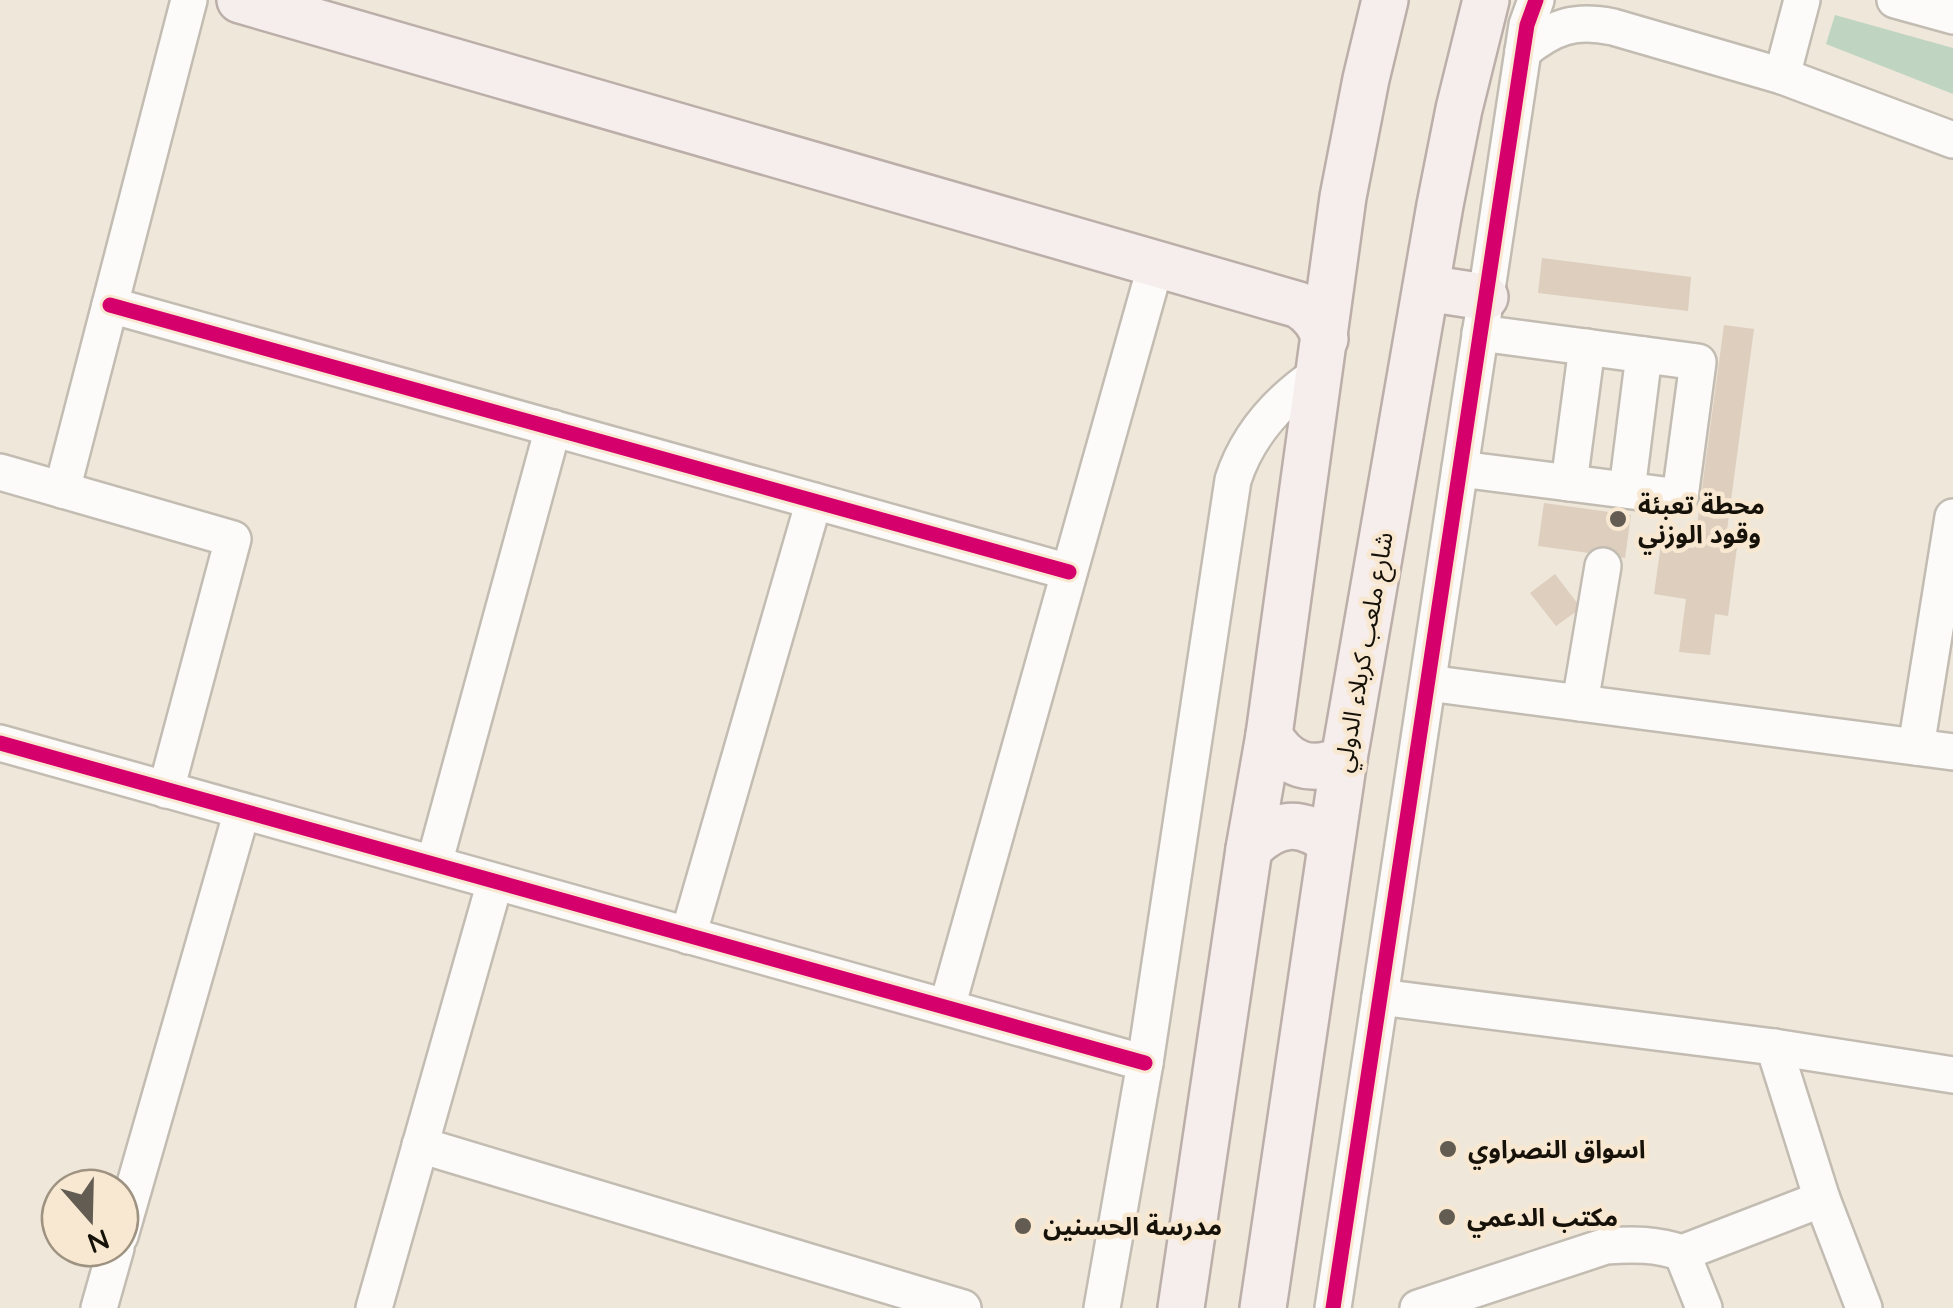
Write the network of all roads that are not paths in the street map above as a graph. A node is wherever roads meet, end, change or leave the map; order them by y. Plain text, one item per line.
1 (189, 0) edge
2 (240, 0) edge
3 (1385, 0) edge
4 (1486, 0) edge
5 (1536, 0) edge
6 (1802, 0) edge
7 (1896, 0) edge
8 (1953, 16) edge
9 (1523, 51) junction
10 (1782, 76) junction
11 (1953, 140) edge
12 (1156, 264) junction
13 (1426, 288) junction
14 (110, 305) junction
15 (1483, 315) junction
16 (1587, 347) junction
17 (1644, 355) junction
18 (1321, 357) junction
19 (553, 428) junction
20 (1460, 469) junction
21 (0, 472) edge
22 (1569, 483) junction
23 (62, 490) junction
24 (1627, 490) junction
25 (814, 501) junction
26 (1953, 516) edge
27 (1603, 566) dead end
28 (1069, 572) junction
29 (1428, 683) junction
30 (1580, 703) junction
31 (1269, 734) junction
32 (0, 744) edge
33 (1916, 748) junction
34 (1953, 752) edge
35 (1344, 759) junction
36 (166, 790) junction
37 (242, 811) junction
38 (1330, 843) junction
39 (1249, 849) junction
40 (434, 864) junction
41 (495, 882) junction
42 (688, 936) junction
43 (1380, 997) junction
44 (947, 1008) junction
45 (1774, 1047) junction
46 (1145, 1063) junction
47 (1953, 1076) edge
48 (420, 1145) junction
49 (140, 1168) edge
50 (1822, 1199) junction
51 (1682, 1253) junction
52 (110, 1268) edge
53 (99, 1308) edge
54 (374, 1308) edge
55 (963, 1308) edge
56 (1102, 1308) edge
57 (1181, 1308) edge
58 (1264, 1308) edge
59 (1333, 1308) edge
60 (1418, 1308) edge
61 (1704, 1308) edge
62 (1864, 1308) edge

1 - 14 street
2 - 12 main road
3 - 18 main road
4 - 13 main road, شارع ملعب كربلاء الدولي
5 - 9 street
6 - 10 street
7 - 8 street
9 - 10 street
9 - 15 street
10 - 11 street
12 - 18 main road
12 - 28 street
13 - 15 main road
13 - 35 main road, شارع ملعب كربلاء الدولي
14 - 19 street
14 - 23 street
15 - 16 street
15 - 20 street
16 - 17 street
16 - 22 street
17 - 24 street
17 - 24 street
18 - 31 main road
18 - 46 street
19 - 25 street
19 - 40 street
20 - 22 street
20 - 29 street
21 - 23 street
22 - 24 street
23 - 36 street
25 - 28 street
25 - 42 street
26 - 33 street
27 - 30 street
28 - 44 street
29 - 30 street
29 - 43 street
30 - 33 street
31 - 35 main road
31 - 39 main road
32 - 36 street
33 - 34 street
35 - 38 main road, شارع ملعب كربلاء الدولي
36 - 37 street
37 - 40 street
37 - 49 street
38 - 39 main road
38 - 58 main road, شارع ملعب كربلاء الدولي
39 - 57 main road
40 - 41 street
41 - 42 street
41 - 48 street
42 - 44 street
43 - 45 street
43 - 59 street
44 - 46 street
45 - 47 street
45 - 50 street
46 - 56 street
48 - 54 street
48 - 55 street
50 - 51 street
50 - 62 street
51 - 60 street
51 - 61 street
52 - 53 street

